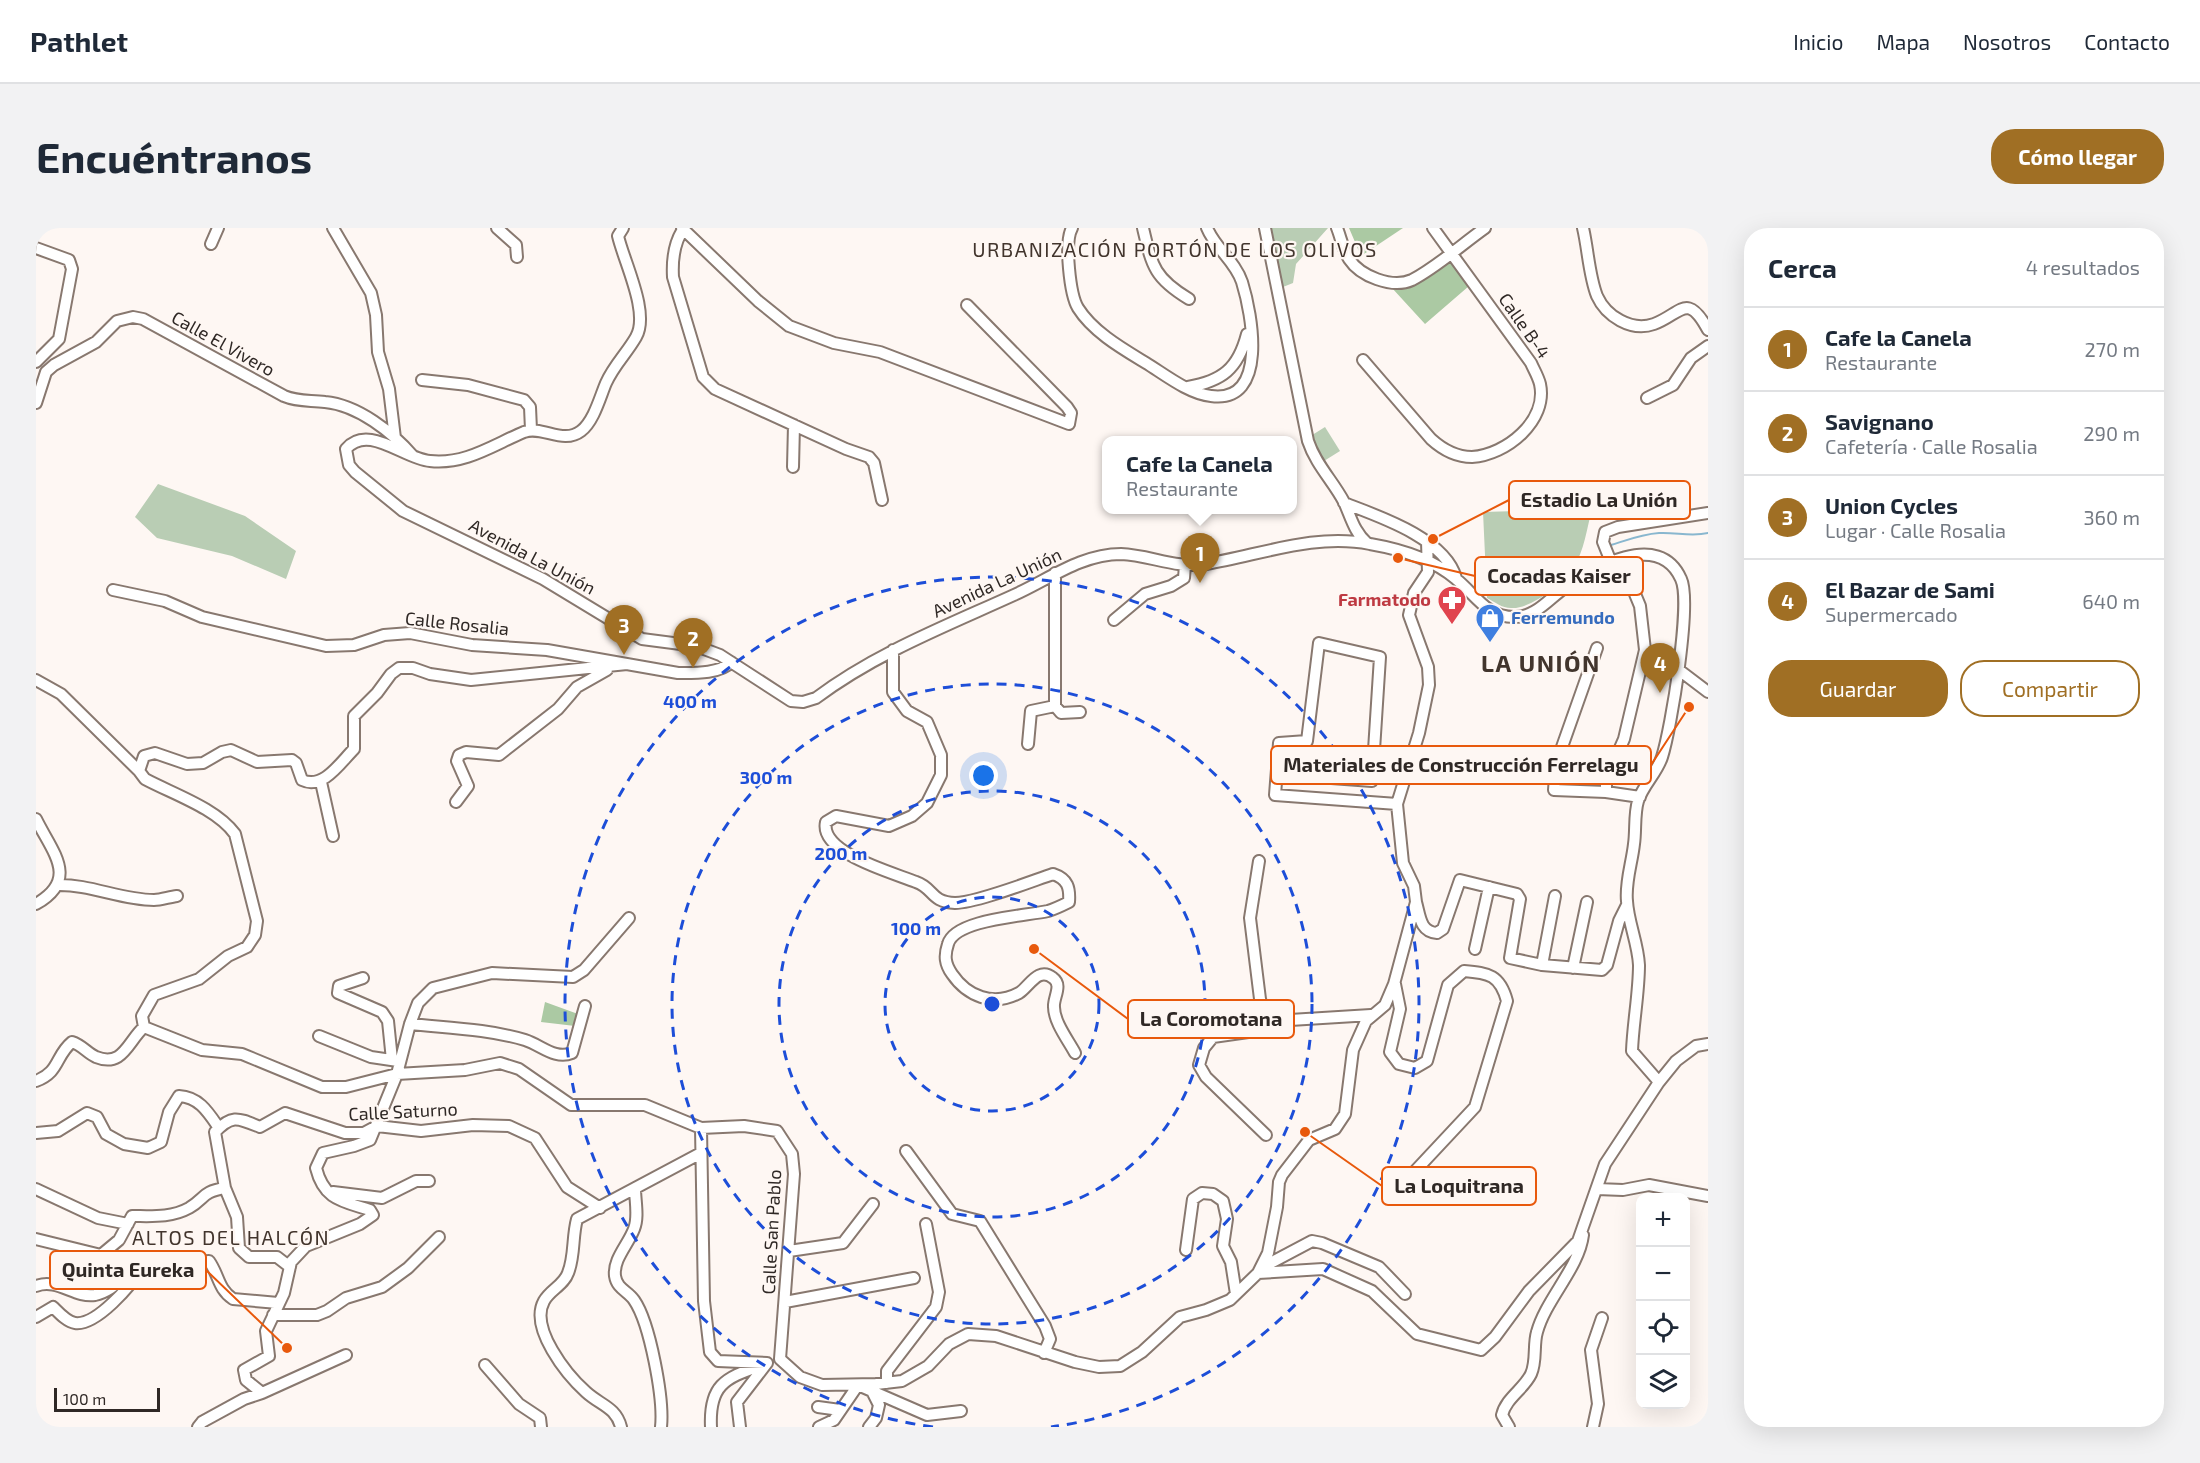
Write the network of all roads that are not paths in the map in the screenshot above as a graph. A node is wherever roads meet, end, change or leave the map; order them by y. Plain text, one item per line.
1 (218, 228) edge
2 (333, 228) edge
3 (497, 228) edge
4 (623, 228) edge
5 (683, 228) edge
6 (1072, 228) edge
7 (1143, 228) edge
8 (1207, 228) edge
9 (1264, 228) edge
10 (1337, 228) edge
11 (1433, 228) edge
12 (1485, 228) edge
13 (1583, 228) edge
14 (211, 244) dead end
15 (36, 248) edge
16 (1451, 252) junction
17 (517, 257) dead end
18 (1189, 299) dead end
19 (967, 305) dead end
20 (1250, 325) junction
21 (1708, 330) edge
22 (1708, 346) edge
23 (1363, 360) dead end
24 (36, 362) edge
25 (1226, 373) junction
26 (422, 380) dead end
27 (1188, 387) junction
28 (1241, 388) junction
29 (1647, 398) dead end
30 (36, 403) edge
31 (794, 426) junction
32 (531, 430) junction
33 (395, 438) junction
34 (416, 459) junction
35 (793, 467) dead end
36 (882, 500) dead end
37 (1344, 503) junction
38 (1708, 513) edge
39 (1376, 516) junction
40 (1352, 523) junction
41 (1411, 532) junction
42 (1337, 540) junction
43 (1365, 541) junction
44 (1427, 542) junction
45 (1400, 551) junction
46 (1429, 562) junction
47 (1611, 562) junction
48 (1185, 565) junction
49 (1055, 573) junction
50 (1456, 578) junction
51 (112, 590) dead end
52 (1635, 594) dead end
53 (1114, 620) dead end
54 (1597, 648) dead end
55 (893, 650) junction
56 (731, 662) junction
57 (627, 664) junction
58 (613, 667) junction
59 (1679, 670) junction
60 (36, 680) edge
61 (1708, 692) edge
62 (1054, 706) junction
63 (1080, 712) dead end
64 (1028, 744) dead end
65 (139, 771) junction
66 (1276, 774) junction
67 (321, 782) junction
68 (1606, 792) junction
69 (1640, 797) junction
70 (456, 802) dead end
71 (1398, 804) junction
72 (36, 819) edge
73 (333, 836) dead end
74 (1259, 861) dead end
75 (57, 885) junction
76 (1490, 887) junction
77 (177, 896) dead end
78 (1555, 896) dead end
79 (1416, 902) junction
80 (1587, 902) dead end
81 (36, 904) edge
82 (1627, 905) junction
83 (628, 918) dead end
84 (1475, 950) dead end
85 (1542, 965) junction
86 (1574, 968) junction
87 (363, 978) dead end
88 (1394, 984) junction
89 (585, 1006) dead end
90 (1371, 1015) junction
91 (1282, 1019) junction
92 (410, 1024) junction
93 (144, 1028) junction
94 (319, 1036) dead end
95 (1708, 1044) edge
96 (1075, 1053) dead end
97 (397, 1061) junction
98 (397, 1074) junction
99 (36, 1081) edge
100 (1659, 1082) junction
101 (377, 1126) junction
102 (219, 1128) junction
103 (701, 1128) junction
104 (36, 1132) edge
105 (1266, 1135) dead end
106 (906, 1151) dead end
107 (701, 1153) junction
108 (429, 1180) dead end
109 (1403, 1184) dead end
110 (225, 1188) junction
111 (634, 1188) junction
112 (36, 1189) edge
113 (1597, 1189) junction
114 (327, 1191) junction
115 (1708, 1196) edge
116 (873, 1204) dead end
117 (600, 1208) junction
118 (128, 1224) junction
119 (926, 1224) dead end
120 (1583, 1229) junction
121 (439, 1237) dead end
122 (36, 1239) edge
123 (1186, 1250) dead end
124 (789, 1251) junction
125 (143, 1265) junction
126 (290, 1267) junction
127 (1260, 1271) junction
128 (914, 1278) dead end
129 (36, 1286) edge
130 (1236, 1294) junction
131 (1405, 1294) dead end
132 (785, 1302) junction
133 (278, 1303) junction
134 (273, 1315) junction
135 (36, 1317) edge
136 (1602, 1318) dead end
137 (1044, 1353) junction
138 (346, 1355) dead end
139 (780, 1359) junction
140 (767, 1363) junction
141 (485, 1365) dead end
142 (887, 1383) junction
143 (858, 1385) junction
144 (872, 1391) junction
145 (262, 1393) junction
146 (818, 1407) dead end
147 (840, 1410) junction
148 (961, 1411) dead end
149 (200, 1425) edge
150 (541, 1427) edge
151 (621, 1427) edge
152 (661, 1427) edge
153 (711, 1427) edge
154 (740, 1427) edge
155 (819, 1427) edge
156 (869, 1427) edge
157 (1509, 1427) edge
158 (1593, 1427) edge

1 - 14 street
2 - 33 street
3 - 17 street
4 - 32 street
5 - 19 street
5 - 31 street
6 - 27 street
7 - 18 street
8 - 20 street
9 - 37 street
10 - 16 street
11 - 16 street, Calle B-4
12 - 16 street
13 - 21 street
15 - 24 street
16 - 23 street, Calle B-4
20 - 25 street
20 - 28 street
22 - 29 street
25 - 27 street
25 - 28 street
25 - 28 street
26 - 32 street
27 - 28 street
30 - 33 street, Calle El Vivero
31 - 35 street
31 - 36 street
32 - 34 street, Avenida La Unión
33 - 34 street, Calle El Vivero
34 - 56 street, Avenida La Unión
37 - 39 street, Avenida La Unión
37 - 40 street
38 - 47 street
39 - 41 street, Avenida La Unión
39 - 43 street
40 - 42 street
40 - 43 street
41 - 44 street, Avenida La Unión
41 - 45 street
42 - 43 street, Avenida La Unión
42 - 48 street, Avenida La Unión
43 - 45 street, Avenida La Unión
44 - 46 street
44 - 50 street, Avenida La Unión
45 - 46 street, Avenida La Unión
46 - 50 street, Avenida La Unión
46 - 71 street
47 - 50 street, Avenida La Unión
47 - 59 street, Avenida La Unión
48 - 49 street, Avenida La Unión
48 - 53 street
49 - 55 street, Avenida La Unión
49 - 62 street
51 - 57 street, Calle Rosalia
52 - 68 street
54 - 68 street
55 - 56 street, Avenida La Unión
55 - 96 street
56 - 57 street, Calle Rosalia
57 - 58 street
58 - 67 street
58 - 70 street
59 - 61 street
59 - 69 street, Avenida La Unión
60 - 65 street
62 - 63 street
62 - 64 street
65 - 67 street
65 - 93 street
66 - 66 street
66 - 71 street
67 - 73 street
68 - 69 street
69 - 82 street
71 - 79 street
72 - 75 street
74 - 91 street
75 - 77 street
75 - 81 street
76 - 79 street
76 - 84 street
76 - 85 street
78 - 85 street
79 - 88 street
80 - 86 street
82 - 86 street
82 - 100 street
83 - 92 street
85 - 86 street
87 - 97 street
88 - 90 street
88 - 109 street
89 - 92 street
90 - 91 street
90 - 127 street
91 - 105 street
92 - 97 street
93 - 98 street, Calle San Pablo
93 - 99 street
94 - 97 street
95 - 100 street
97 - 98 street
98 - 101 street
98 - 103 street, Calle San Pablo
100 - 113 street
101 - 102 street, Calle Saturno
101 - 114 street
101 - 117 street, Calle Saturno
102 - 104 street
102 - 110 street
103 - 107 street
103 - 124 street, Calle San Pablo
106 - 137 street
107 - 111 street
107 - 140 street
108 - 114 street
110 - 118 street
110 - 126 street
111 - 117 street
111 - 152 street
112 - 118 street
113 - 115 street
113 - 120 street
114 - 126 street
116 - 124 street
117 - 151 street
118 - 122 street
119 - 142 street
120 - 127 street
120 - 157 street
121 - 134 street
123 - 130 street
124 - 132 street, Calle San Pablo
125 - 129 street
125 - 133 street
125 - 135 street
126 - 133 street
127 - 130 street
127 - 131 street
128 - 132 street
130 - 137 street
132 - 139 street, Calle San Pablo
133 - 134 street
134 - 145 street
136 - 158 street
137 - 142 street
138 - 145 street
139 - 140 street
139 - 143 street
140 - 153 street
140 - 154 street
141 - 150 street
142 - 143 street
143 - 144 street
143 - 147 street
144 - 148 street
144 - 156 street
145 - 149 street
146 - 147 street
147 - 155 street

